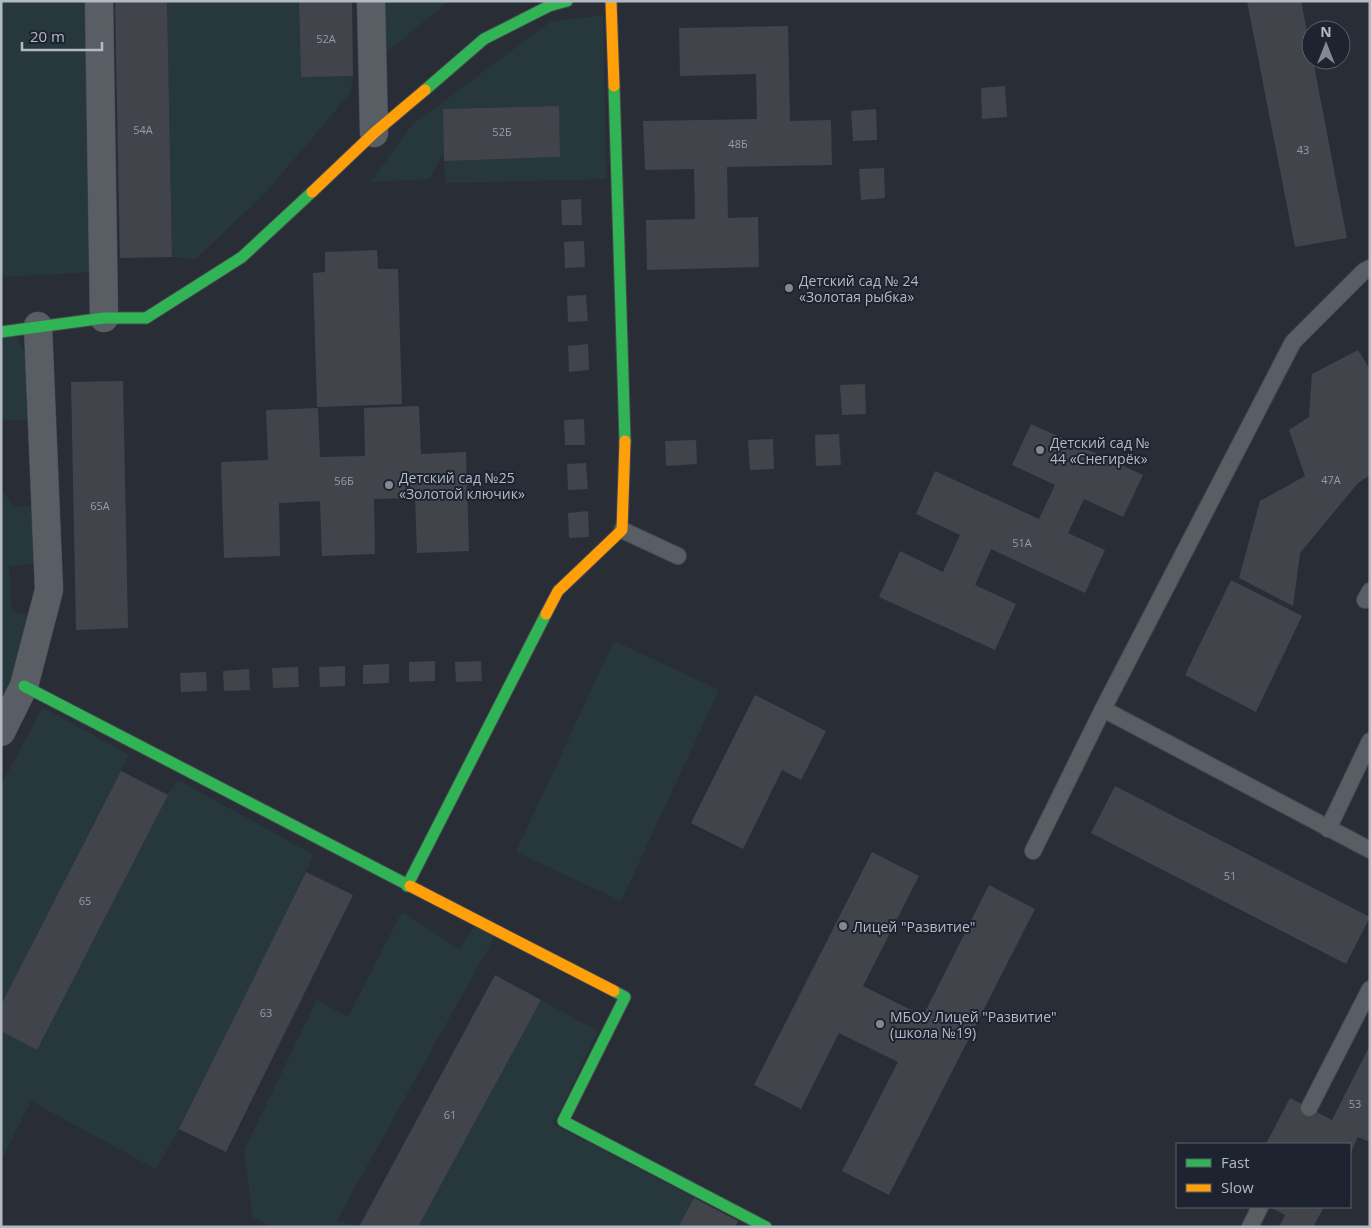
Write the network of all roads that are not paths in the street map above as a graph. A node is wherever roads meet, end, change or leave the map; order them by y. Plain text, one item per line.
1 (99, 1) edge
2 (371, 1) edge
3 (611, 1) edge
4 (555, 3) edge
5 (374, 133) junction
6 (1368, 274) edge
7 (104, 318) junction
8 (38, 326) junction
9 (1, 332) edge
10 (622, 530) junction
11 (678, 556) dead end
12 (24, 686) junction
13 (1103, 709) junction
14 (1, 732) edge
15 (1370, 741) edge
16 (1328, 829) junction
17 (1370, 850) edge
18 (1033, 852) dead end
19 (407, 886) junction
20 (1370, 989) edge
21 (1309, 1108) dead end
22 (1260, 1208) edge
23 (766, 1227) edge
24 (1250, 1227) edge

1 - 7 street
2 - 5 street
3 - 10 street
4 - 5 street
5 - 7 street
6 - 13 lane
7 - 8 street
8 - 9 street
8 - 12 street
10 - 11 lane
10 - 19 street
12 - 14 street
12 - 19 street
13 - 16 lane
13 - 18 lane
15 - 16 lane
16 - 17 lane
19 - 23 street
20 - 21 lane
22 - 24 lane

